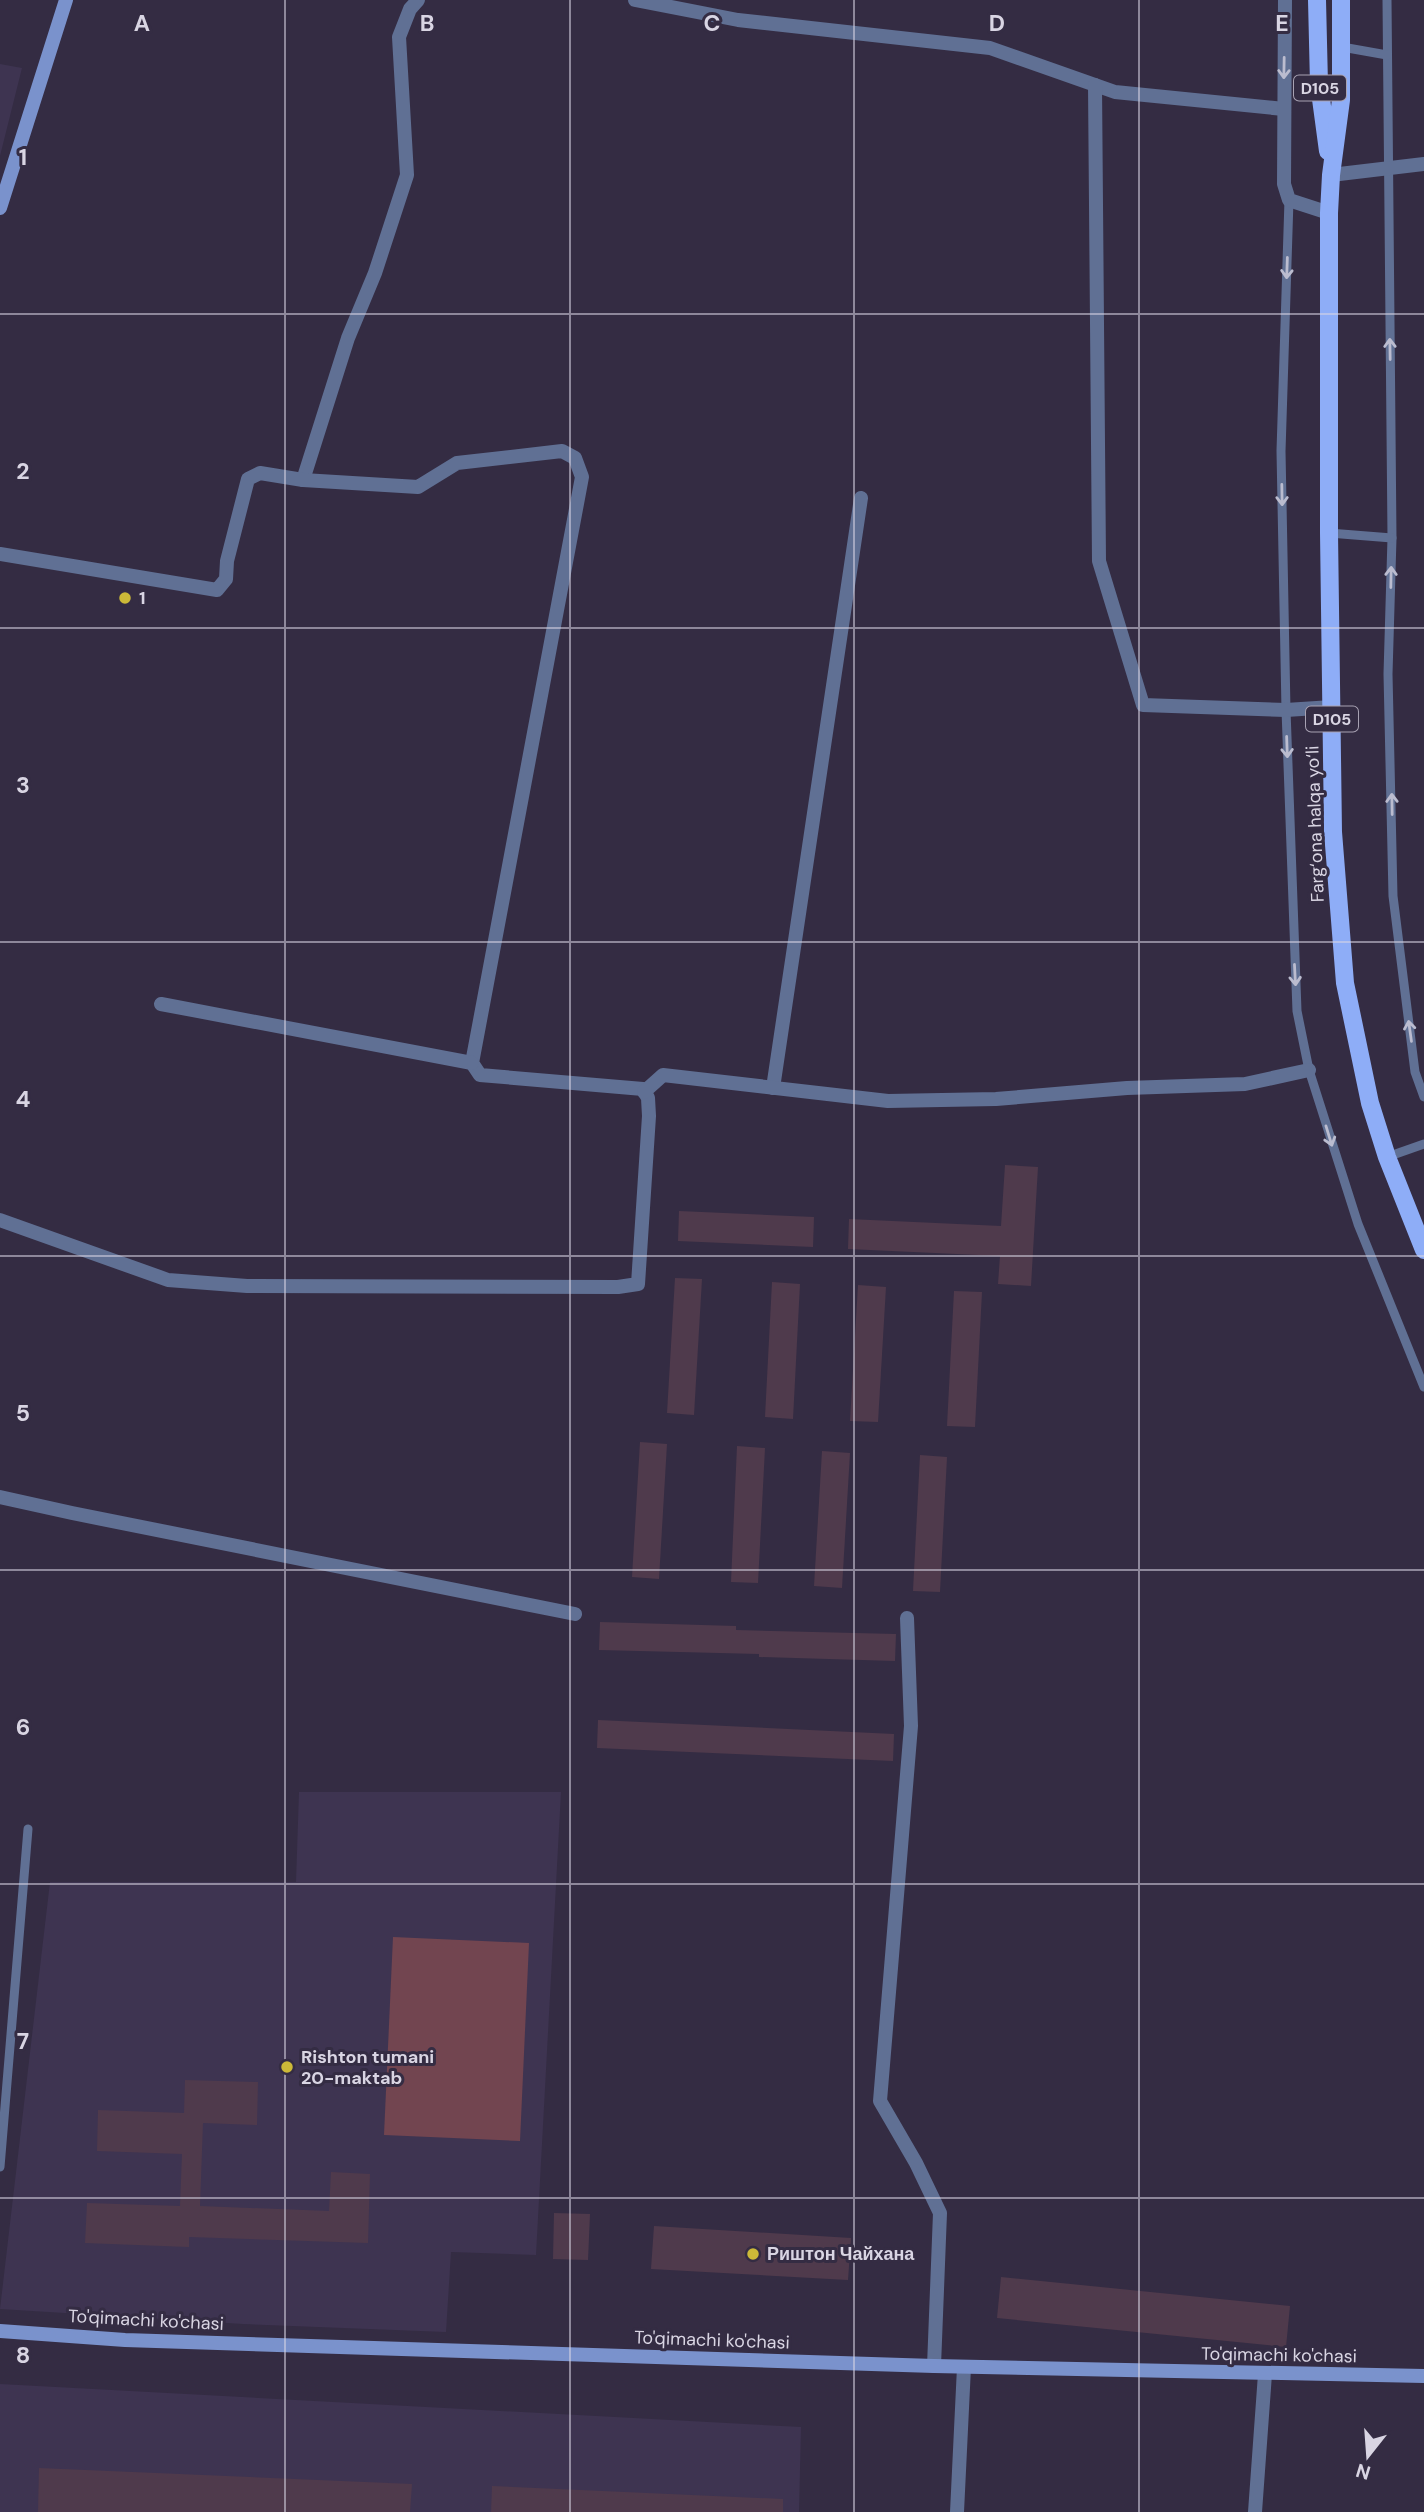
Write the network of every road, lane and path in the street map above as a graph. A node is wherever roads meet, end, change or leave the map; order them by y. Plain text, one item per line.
1 (66, 0) edge
2 (418, 0) edge
3 (635, 0) edge
4 (1285, 0) edge
5 (1317, 0) edge
6 (1341, 0) edge
7 (1387, 0) edge
8 (1342, 47) junction
9 (1387, 55) junction
10 (1095, 85) junction
11 (1284, 109) junction
12 (1424, 164) edge
13 (1388, 168) junction
14 (1331, 175) junction
15 (1289, 200) junction
16 (0, 208) edge
17 (1329, 213) junction
18 (303, 480) junction
19 (861, 498) dead end
20 (1329, 533) junction
21 (1392, 538) junction
22 (0, 554) edge
23 (1332, 707) junction
24 (1286, 710) junction
25 (161, 1004) dead end
26 (472, 1063) junction
27 (1309, 1070) junction
28 (773, 1088) junction
29 (644, 1092) junction
30 (1424, 1097) edge
31 (1424, 1144) edge
32 (1387, 1157) junction
33 (0, 1220) edge
34 (1424, 1250) edge
35 (1424, 1387) edge
36 (0, 1497) edge
37 (575, 1614) dead end
38 (907, 1618) dead end
39 (28, 1829) dead end
40 (0, 2167) edge
41 (0, 2332) edge
42 (933, 2366) junction
43 (964, 2367) junction
44 (1265, 2374) junction
45 (1424, 2376) edge
46 (957, 2512) edge
47 (1255, 2512) edge

1 - 16 street
2 - 18 street
3 - 10 street
4 -> 11 street
5 - 14 main road, Farg‘ona halqa yo‘li / D105
6 - 8 main road, Farg‘ona halqa yo‘li / D105
7 - 9 lane
8 - 9 lane
8 - 14 main road, Farg‘ona halqa yo‘li / D105
9 - 13 lane
10 - 11 street
10 - 24 street
11 - 15 street
12 - 13 street
13 - 14 street
21 -> 13 lane
14 - 17 main road, Farg‘ona halqa yo‘li / D105
15 - 17 street
15 -> 24 lane
17 - 20 main road, Farg‘ona halqa yo‘li / D105
18 - 22 street
18 - 26 street
19 - 28 street
20 - 21 lane
20 - 23 main road, Farg‘ona halqa yo‘li / D105
30 -> 21 lane
23 - 24 street
23 - 32 main road, Farg‘ona halqa yo‘li / D105
24 -> 27 lane
25 - 26 street
26 - 29 street
27 - 28 street
27 -> 35 lane
28 - 29 street
29 - 33 street
31 - 32 lane
32 - 34 main road, Farg‘ona halqa yo‘li / D105
36 - 37 street
38 - 42 street
39 - 40 lane
41 - 42 street, To'qimachi ko'chasi
42 - 43 street, To'qimachi ko'chasi
43 - 44 street, To'qimachi ko'chasi
43 - 46 street
44 - 45 street, To'qimachi ko'chasi
44 - 47 street

